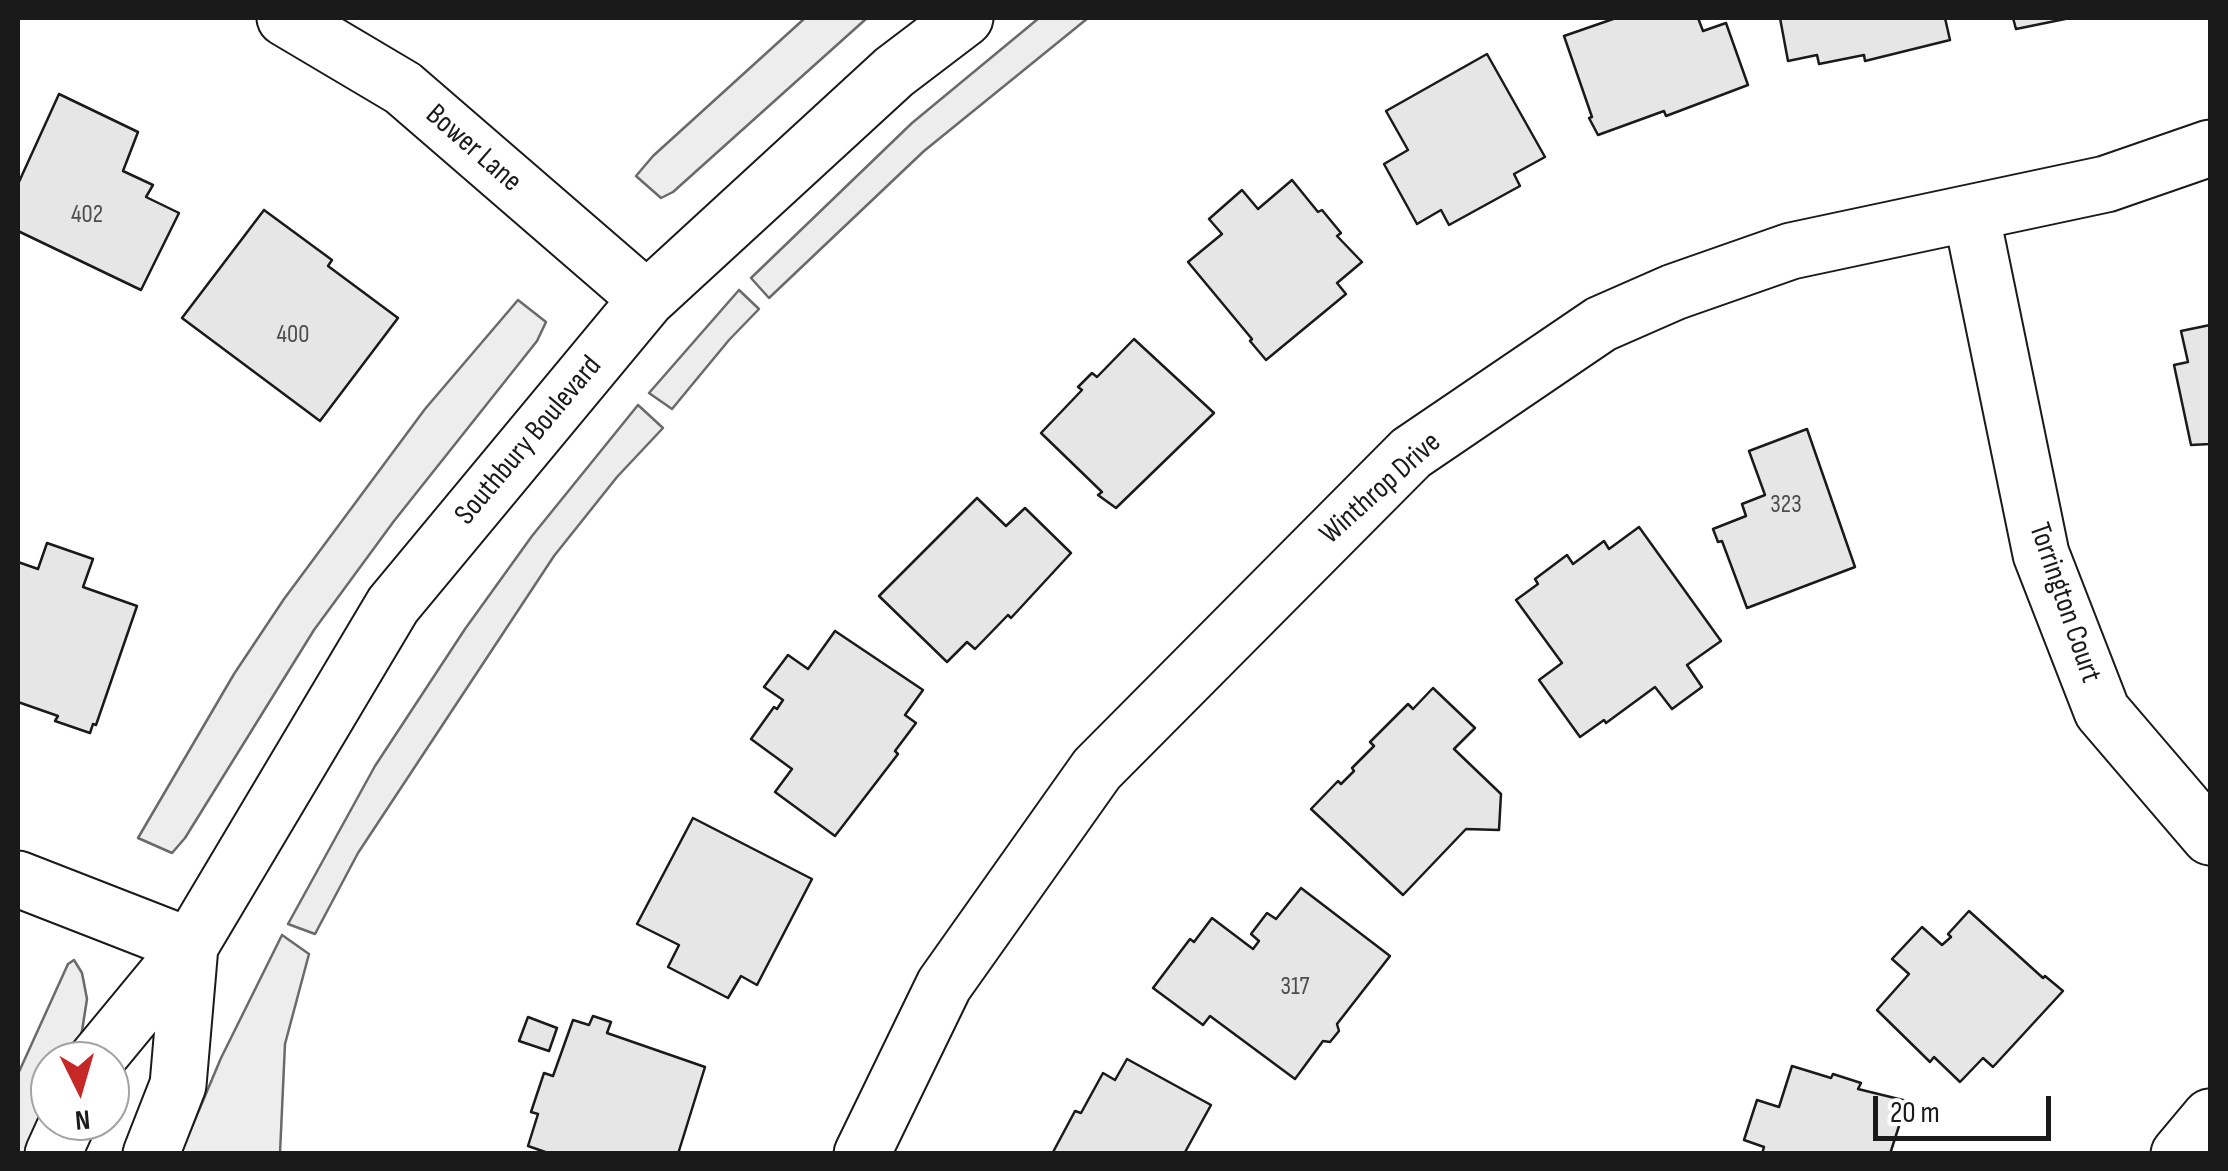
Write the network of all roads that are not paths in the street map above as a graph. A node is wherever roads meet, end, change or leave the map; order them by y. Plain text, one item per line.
1 (285, 18) edge
2 (965, 18) edge
3 (2210, 148) edge
4 (1972, 213) junction
5 (647, 300) junction
6 (2210, 837) edge
7 (18, 879) edge
8 (190, 946) junction
9 (112, 1041) edge
10 (2210, 1117) edge
11 (151, 1154) edge
12 (862, 1154) edge
13 (2179, 1154) edge

1 - 5 street, Bower Lane
2 - 5 street, Southbury Boulevard
3 - 4 street, Winthrop Drive
4 - 6 street, Torrington Court
4 - 12 street, Winthrop Drive
5 - 8 street, Southbury Boulevard
7 - 8 street
8 - 9 street, Southbury Boulevard
8 - 11 street, Southbury Boulevard
10 - 13 street

